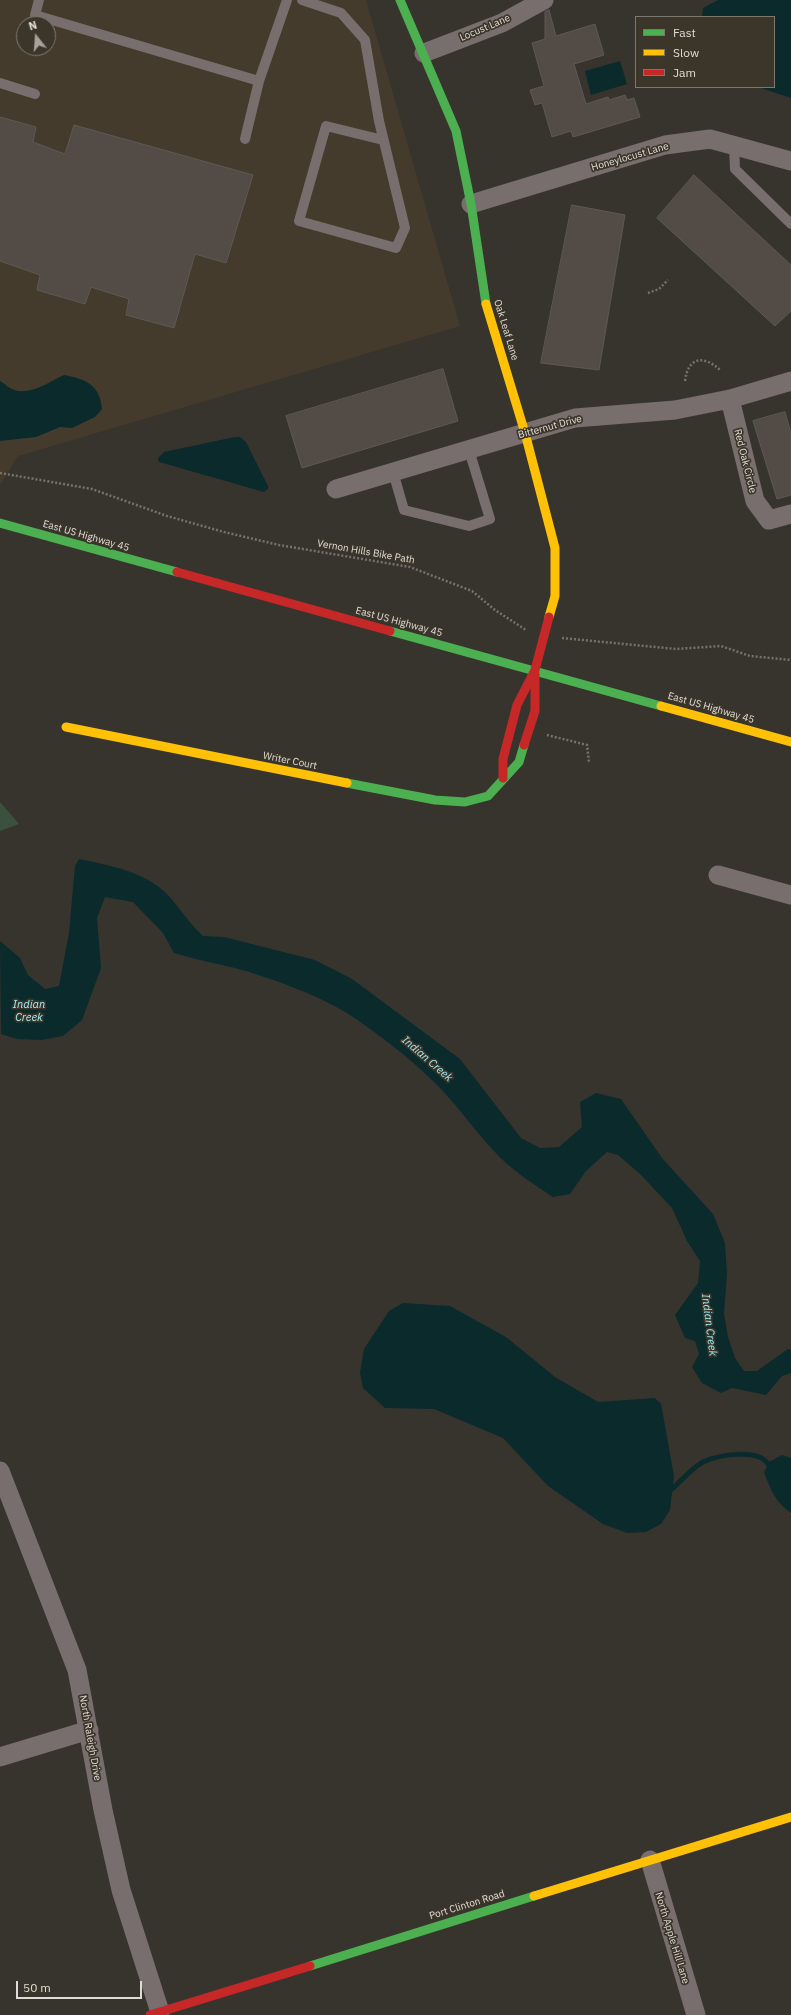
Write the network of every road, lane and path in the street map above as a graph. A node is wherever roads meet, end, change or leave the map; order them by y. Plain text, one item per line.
1 (39, 0) edge
2 (288, 0) edge
3 (302, 0) edge
4 (400, 0) edge
5 (544, 0) edge
6 (424, 53) junction
7 (259, 81) junction
8 (0, 83) edge
9 (35, 94) dead end
10 (245, 139) dead end
11 (383, 140) junction
12 (734, 146) junction
13 (791, 161) edge
14 (471, 204) junction
15 (791, 224) edge
16 (668, 280) dead end
17 (648, 293) dead end
18 (721, 371) dead end
19 (685, 381) dead end
20 (791, 381) edge
21 (730, 399) junction
22 (525, 433) junction
23 (469, 450) junction
24 (393, 472) junction
25 (0, 473) edge
26 (336, 489) dead end
27 (791, 514) edge
28 (0, 523) edge
29 (544, 636) junction
30 (791, 660) edge
31 (535, 670) junction
32 (66, 727) dead end
33 (542, 734) dead end
34 (791, 742) edge
35 (589, 763) dead end
36 (502, 778) junction
37 (718, 875) dead end
38 (791, 895) edge
39 (0, 1471) edge
40 (89, 1730) junction
41 (0, 1757) edge
42 (791, 1817) edge
43 (650, 1860) junction
44 (155, 2014) edge
45 (696, 2015) edge

1 - 7 lane
2 - 7 lane
3 - 11 lane
4 - 6 street, Oak Leaf Lane
5 - 6 street, Locust Lane
6 - 14 street, Oak Leaf Lane
7 - 10 lane
8 - 9 lane
11 - 11 lane
12 - 13 street, Honeylocust Lane
12 - 14 street, Honeylocust Lane
12 - 15 lane
14 - 22 street, Oak Leaf Lane
16 - 17 path
18 - 19 path
20 - 21 street, Bitternut Drive
21 - 22 street, Bitternut Drive
21 - 27 street, Red Oak Circle
22 - 23 street, Bitternut Drive
22 - 29 street, Oak Leaf Lane
23 - 24 street, Bitternut Drive
23 - 24 lane
24 - 26 street, Bitternut Drive
25 - 29 path, Vernon Hills Bike Path
28 - 31 street, East US Highway 45
29 - 30 path, Vernon Hills Bike Path
29 - 31 street, Oak Leaf Lane
31 - 34 street, East US Highway 45
31 - 36 street
31 - 36 street, Writer Court
32 - 36 street, Writer Court
33 - 35 path
37 - 38 street
39 - 40 street, North Raleigh Drive
40 - 41 street
40 - 44 street, North Raleigh Drive
42 - 43 street, Port Clinton Road
43 - 44 street, Port Clinton Road
43 - 45 street, North Apple Hill Lane

